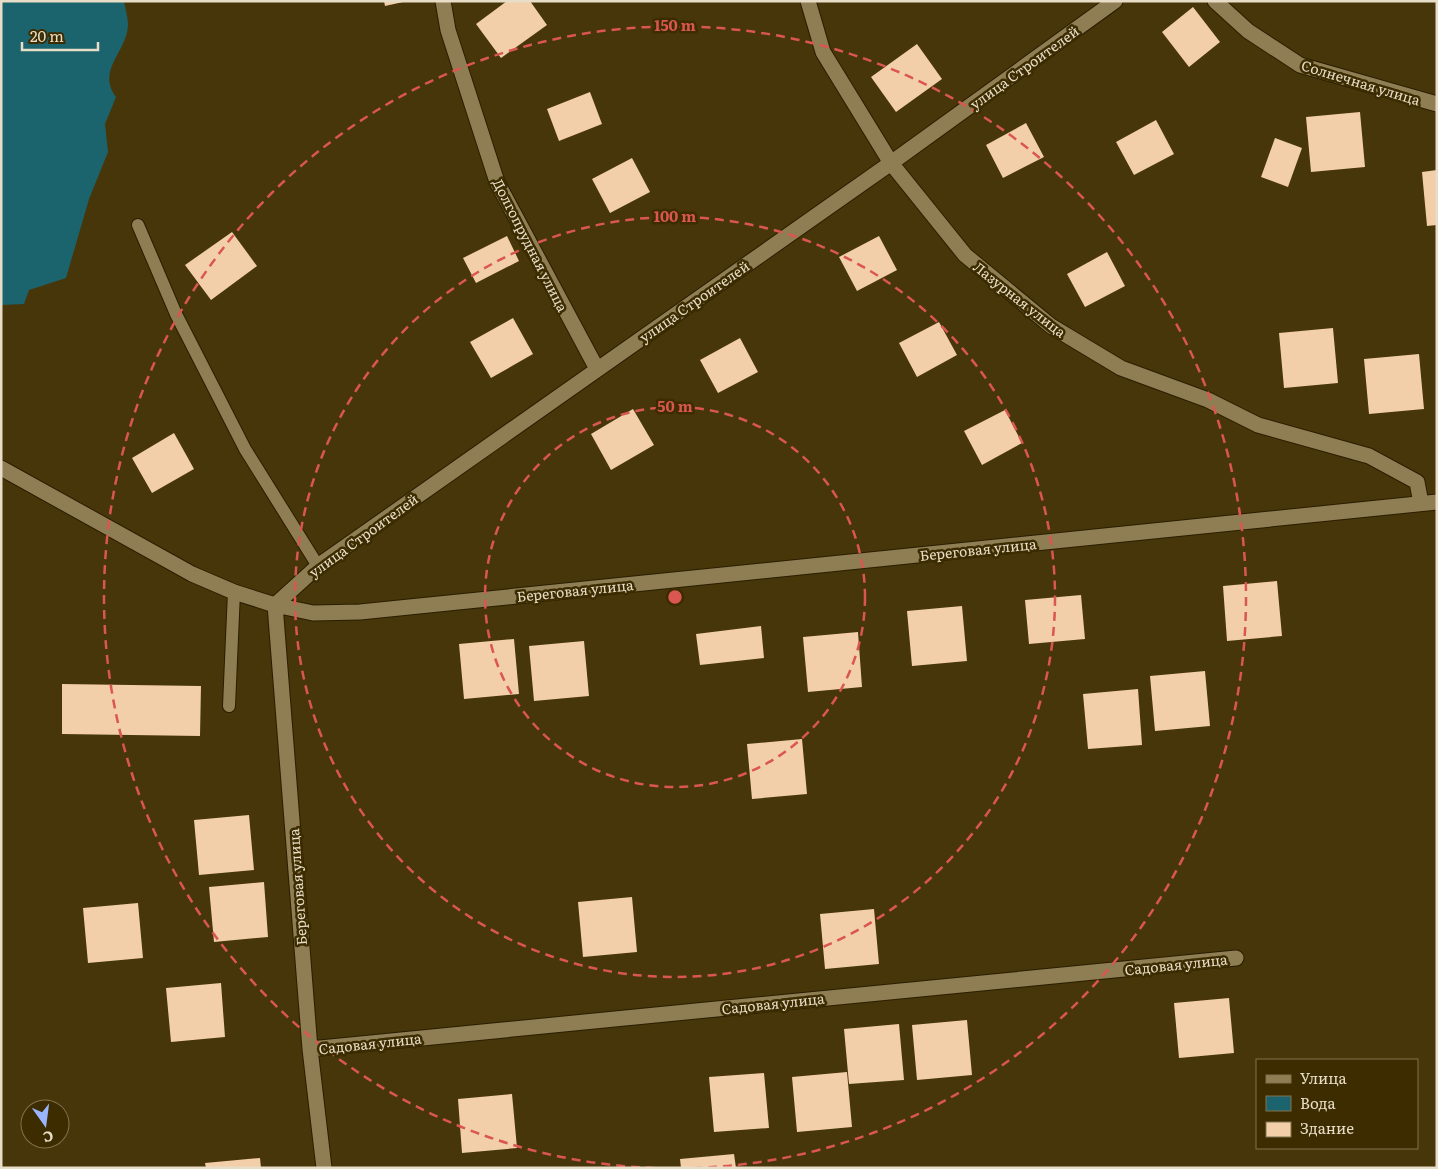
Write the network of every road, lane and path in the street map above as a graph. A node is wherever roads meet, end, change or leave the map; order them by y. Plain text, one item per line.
1 (443, 1) edge
2 (808, 1) edge
3 (1115, 1) edge
4 (1214, 1) edge
5 (1437, 104) edge
6 (891, 163) junction
7 (138, 225) dead end
8 (597, 369) junction
9 (1, 468) edge
10 (1437, 502) edge
11 (1421, 503) junction
12 (318, 566) junction
13 (234, 592) junction
14 (275, 605) junction
15 (229, 706) dead end
16 (1236, 958) dead end
17 (310, 1049) junction
18 (324, 1168) edge

1 - 8 street, Долгопрудная улица
2 - 6 street, Лазурная улица
3 - 6 street, улица Строителей
4 - 5 street, Солнечная улица
6 - 8 street, улица Строителей
6 - 11 street, Лазурная улица
7 - 12 lane
8 - 12 street, улица Строителей
9 - 13 street
10 - 11 street, Береговая улица
11 - 14 street, Береговая улица
12 - 14 street, улица Строителей
13 - 14 street
13 - 15 lane
14 - 17 street, Береговая улица
16 - 17 street, Садовая улица
17 - 18 street, Береговая улица

